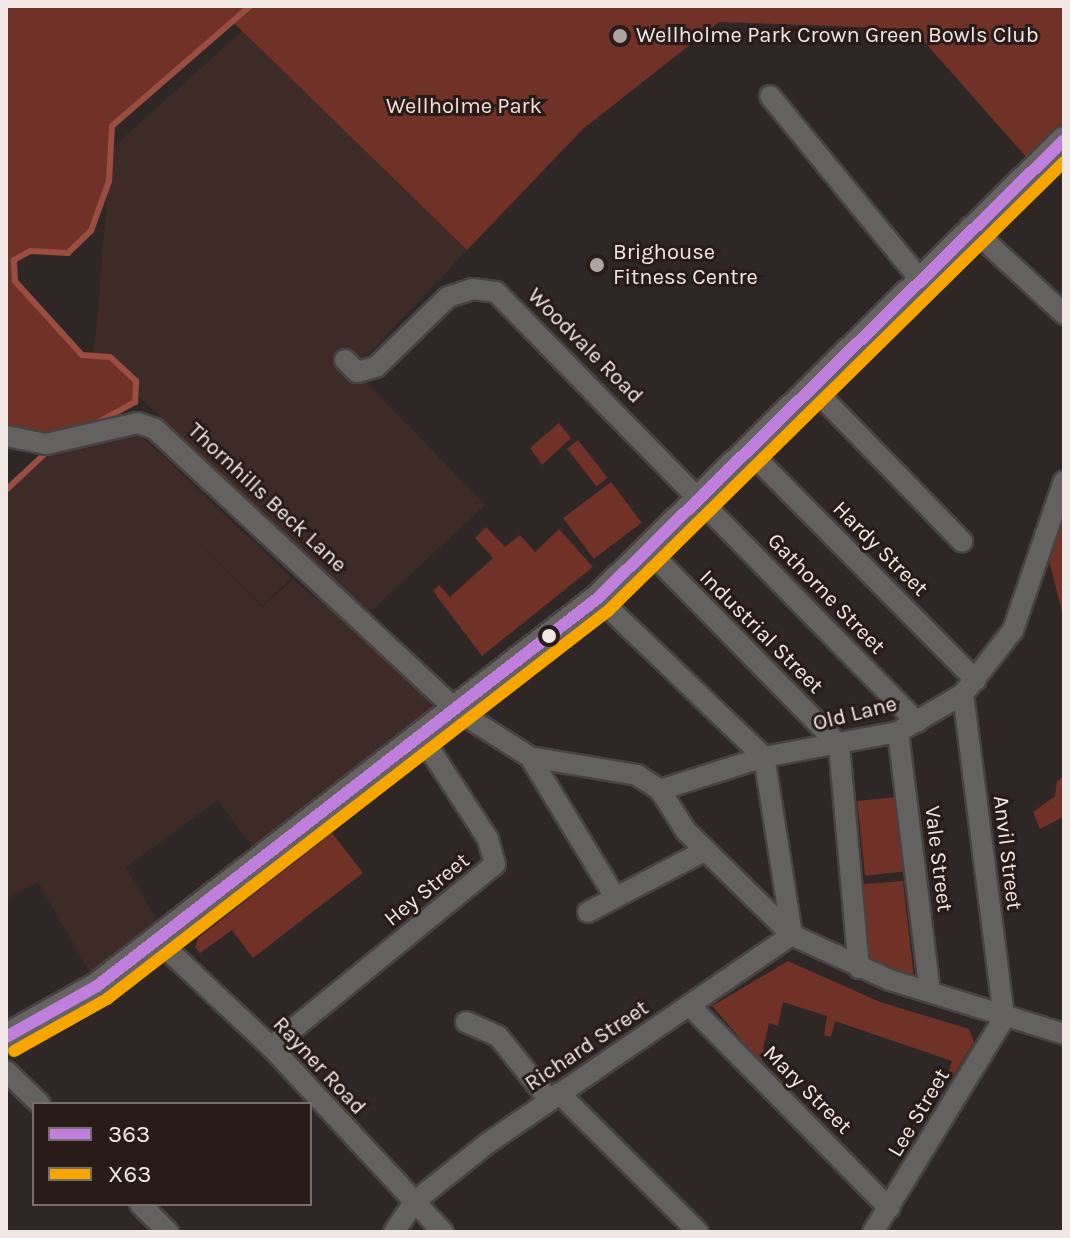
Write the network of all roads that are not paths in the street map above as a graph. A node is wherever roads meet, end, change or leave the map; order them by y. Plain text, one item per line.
1 (770, 96) dead end
2 (1064, 140) edge
3 (970, 227) junction
4 (920, 279) junction
5 (1064, 314) edge
6 (345, 360) dead end
7 (813, 388) junction
8 (6, 436) edge
9 (750, 452) junction
10 (1064, 481) edge
11 (701, 499) junction
12 (962, 541) dead end
13 (650, 552) junction
14 (598, 598) junction
15 (970, 687) junction
16 (456, 710) junction
17 (917, 722) junction
18 (898, 732) junction
19 (421, 736) junction
20 (839, 745) junction
21 (530, 757) junction
22 (764, 757) junction
23 (660, 790) junction
24 (706, 850) junction
25 (615, 897) junction
26 (588, 912) dead end
27 (792, 935) junction
28 (155, 938) junction
29 (859, 968) junction
30 (930, 991) junction
31 (690, 1006) junction
32 (1004, 1018) junction
33 (466, 1022) dead end
34 (1064, 1034) edge
35 (6, 1037) edge
36 (271, 1047) junction
37 (6, 1071) edge
38 (554, 1096) junction
39 (38, 1102) edge
40 (414, 1202) junction
41 (142, 1206) edge
42 (889, 1208) junction
43 (168, 1232) edge
44 (394, 1232) edge
45 (443, 1232) edge
46 (698, 1232) edge
47 (873, 1232) edge

1 - 4 street
2 - 3 main road
3 - 4 main road
3 - 5 street
4 - 7 main road
6 - 11 street, Woodvale Road
7 - 9 main road
7 - 12 street
8 - 16 street, Thornhills Beck Lane
9 - 11 main road
9 - 15 street, Hardy Street
10 - 15 street, Old Lane
11 - 13 main road
11 - 17 street, Gathorne Street
13 - 14 main road
13 - 20 street, Industrial Street
14 - 16 main road
14 - 22 street
15 - 17 street, Old Lane
15 - 32 street, Anvil Street
16 - 19 main road
16 - 21 street, Thornhills Beck Lane
17 - 18 street, Old Lane
18 - 20 street, Old Lane
18 - 30 street, Vale Street
19 - 28 main road
19 - 36 street, Hey Street
20 - 22 street, Old Lane
20 - 29 street
21 - 23 street
21 - 25 street
22 - 23 street, Old Lane
22 - 27 street
23 - 24 street
24 - 25 street
24 - 27 street
25 - 26 street
27 - 29 street
27 - 31 street, Richard Street
28 - 35 main road
28 - 36 street, Rayner Road
29 - 30 street
30 - 32 street
31 - 38 street, Richard Street
31 - 42 street, Mary Street
32 - 34 street
32 - 42 street, Lee Street
33 - 38 street
36 - 40 street, Rayner Road
37 - 39 street
38 - 40 street, Richard Street
38 - 46 street
40 - 44 street, Richard Street
40 - 45 street, Rayner Road
41 - 43 street
42 - 47 street, Lee Street

